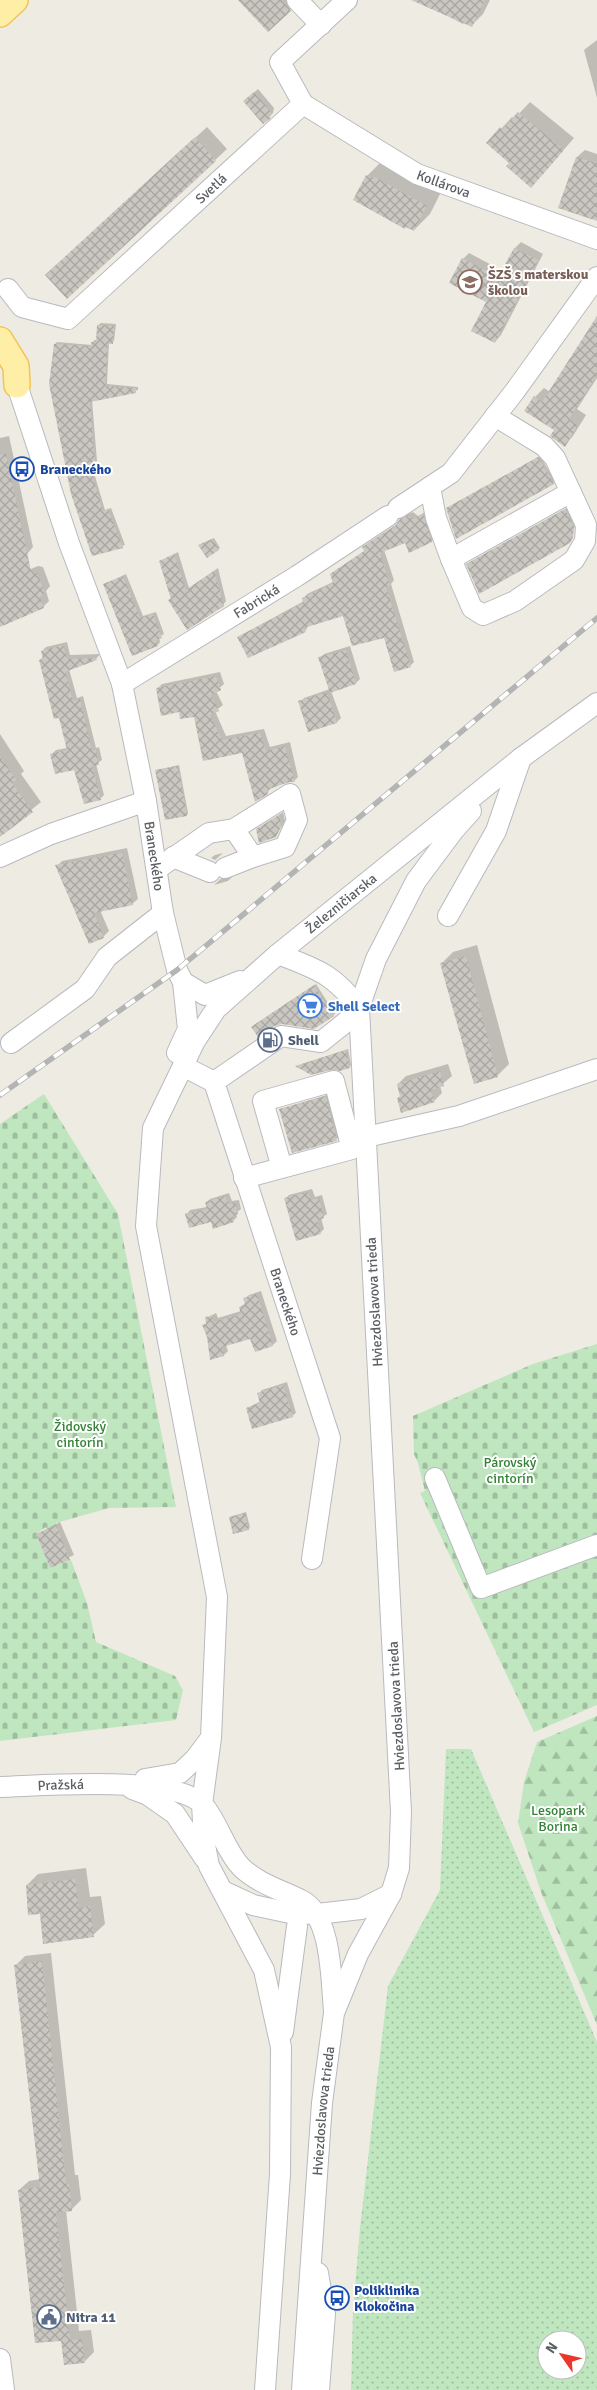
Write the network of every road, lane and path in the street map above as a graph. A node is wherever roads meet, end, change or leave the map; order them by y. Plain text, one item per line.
1 (15, 0) edge
2 (297, 0) edge
3 (347, 0) edge
4 (0, 14) edge
5 (321, 25) junction
6 (303, 104) junction
7 (597, 239) edge
8 (597, 276) edge
9 (8, 289) dead end
10 (0, 340) edge
11 (9, 378) edge
12 (495, 416) junction
13 (430, 487) junction
14 (571, 492) junction
15 (451, 559) junction
16 (122, 684) junction
17 (597, 704) edge
18 (521, 758) junction
19 (146, 801) junction
20 (234, 829) junction
21 (0, 857) edge
22 (173, 857) junction
23 (253, 857) junction
24 (156, 869) junction
25 (163, 913) junction
26 (448, 916) dead end
27 (278, 954) junction
28 (251, 977) junction
29 (182, 982) junction
30 (358, 1008) junction
31 (11, 1043) dead end
32 (183, 1066) junction
33 (597, 1069) edge
34 (214, 1082) junction
35 (154, 1128) junction
36 (366, 1137) junction
37 (282, 1168) junction
38 (244, 1178) junction
39 (435, 1478) dead end
40 (597, 1545) edge
41 (312, 1558) dead end
42 (211, 1738) junction
43 (121, 1784) junction
44 (0, 1787) edge
45 (202, 1804) junction
46 (209, 1866) junction
47 (223, 1891) junction
48 (392, 1894) junction
49 (317, 1914) junction
50 (297, 1926) dead end
51 (334, 2013) junction
52 (281, 2047) junction
53 (313, 2239) junction
54 (0, 2359) edge
55 (4, 2390) edge
56 (264, 2390) edge
57 (302, 2390) edge
58 (319, 2390) edge

1 - 4 main road
2 - 5 street
3 - 5 street
5 - 6 street
6 - 7 street, Kollárova
6 - 9 street, Svetlá
8 - 12 street, Fabrická
10 - 11 main road
11 - 16 street, Braneckého
12 - 13 street, Fabrická
12 - 14 street
13 - 15 street
13 - 16 street, Fabrická
14 - 15 street
14 - 15 street
16 - 19 street, Braneckého
17 - 18 street, Železničiarska
18 - 26 street
18 - 27 street, Železničiarska
18 - 30 street, Železničiarska
19 - 21 street
19 - 24 street, Braneckého
20 - 22 street
20 - 23 street
20 - 23 street
22 - 23 street
22 - 24 street
24 - 25 street, Braneckého
25 - 29 street, Braneckého
25 - 31 street
27 - 28 street, Železničiarska
27 - 30 street
28 - 29 street
28 - 32 street, Železničiarska
29 - 35 street, Braneckého
30 - 34 street
30 - 36 street, Hviezdoslavova trieda
32 - 34 street
32 - 35 street
33 - 36 street
34 - 38 street, Braneckého
35 - 42 street
36 - 48 street, Hviezdoslavova trieda
37 - 37 street
37 - 38 street
38 - 41 street, Braneckého
39 - 40 street
42 - 43 street
42 - 45 street
43 - 44 street, Pražská
43 - 45 street
43 - 46 street
45 - 46 street
45 - 49 street
46 - 47 street
47 - 49 street
47 - 52 street
48 - 49 street
48 - 51 street, Hviezdoslavova trieda
49 - 51 street
50 - 52 street
51 - 53 street, Hviezdoslavova trieda
52 - 56 street
53 - 57 street, Hviezdoslavova trieda
53 - 58 street
54 - 55 street

